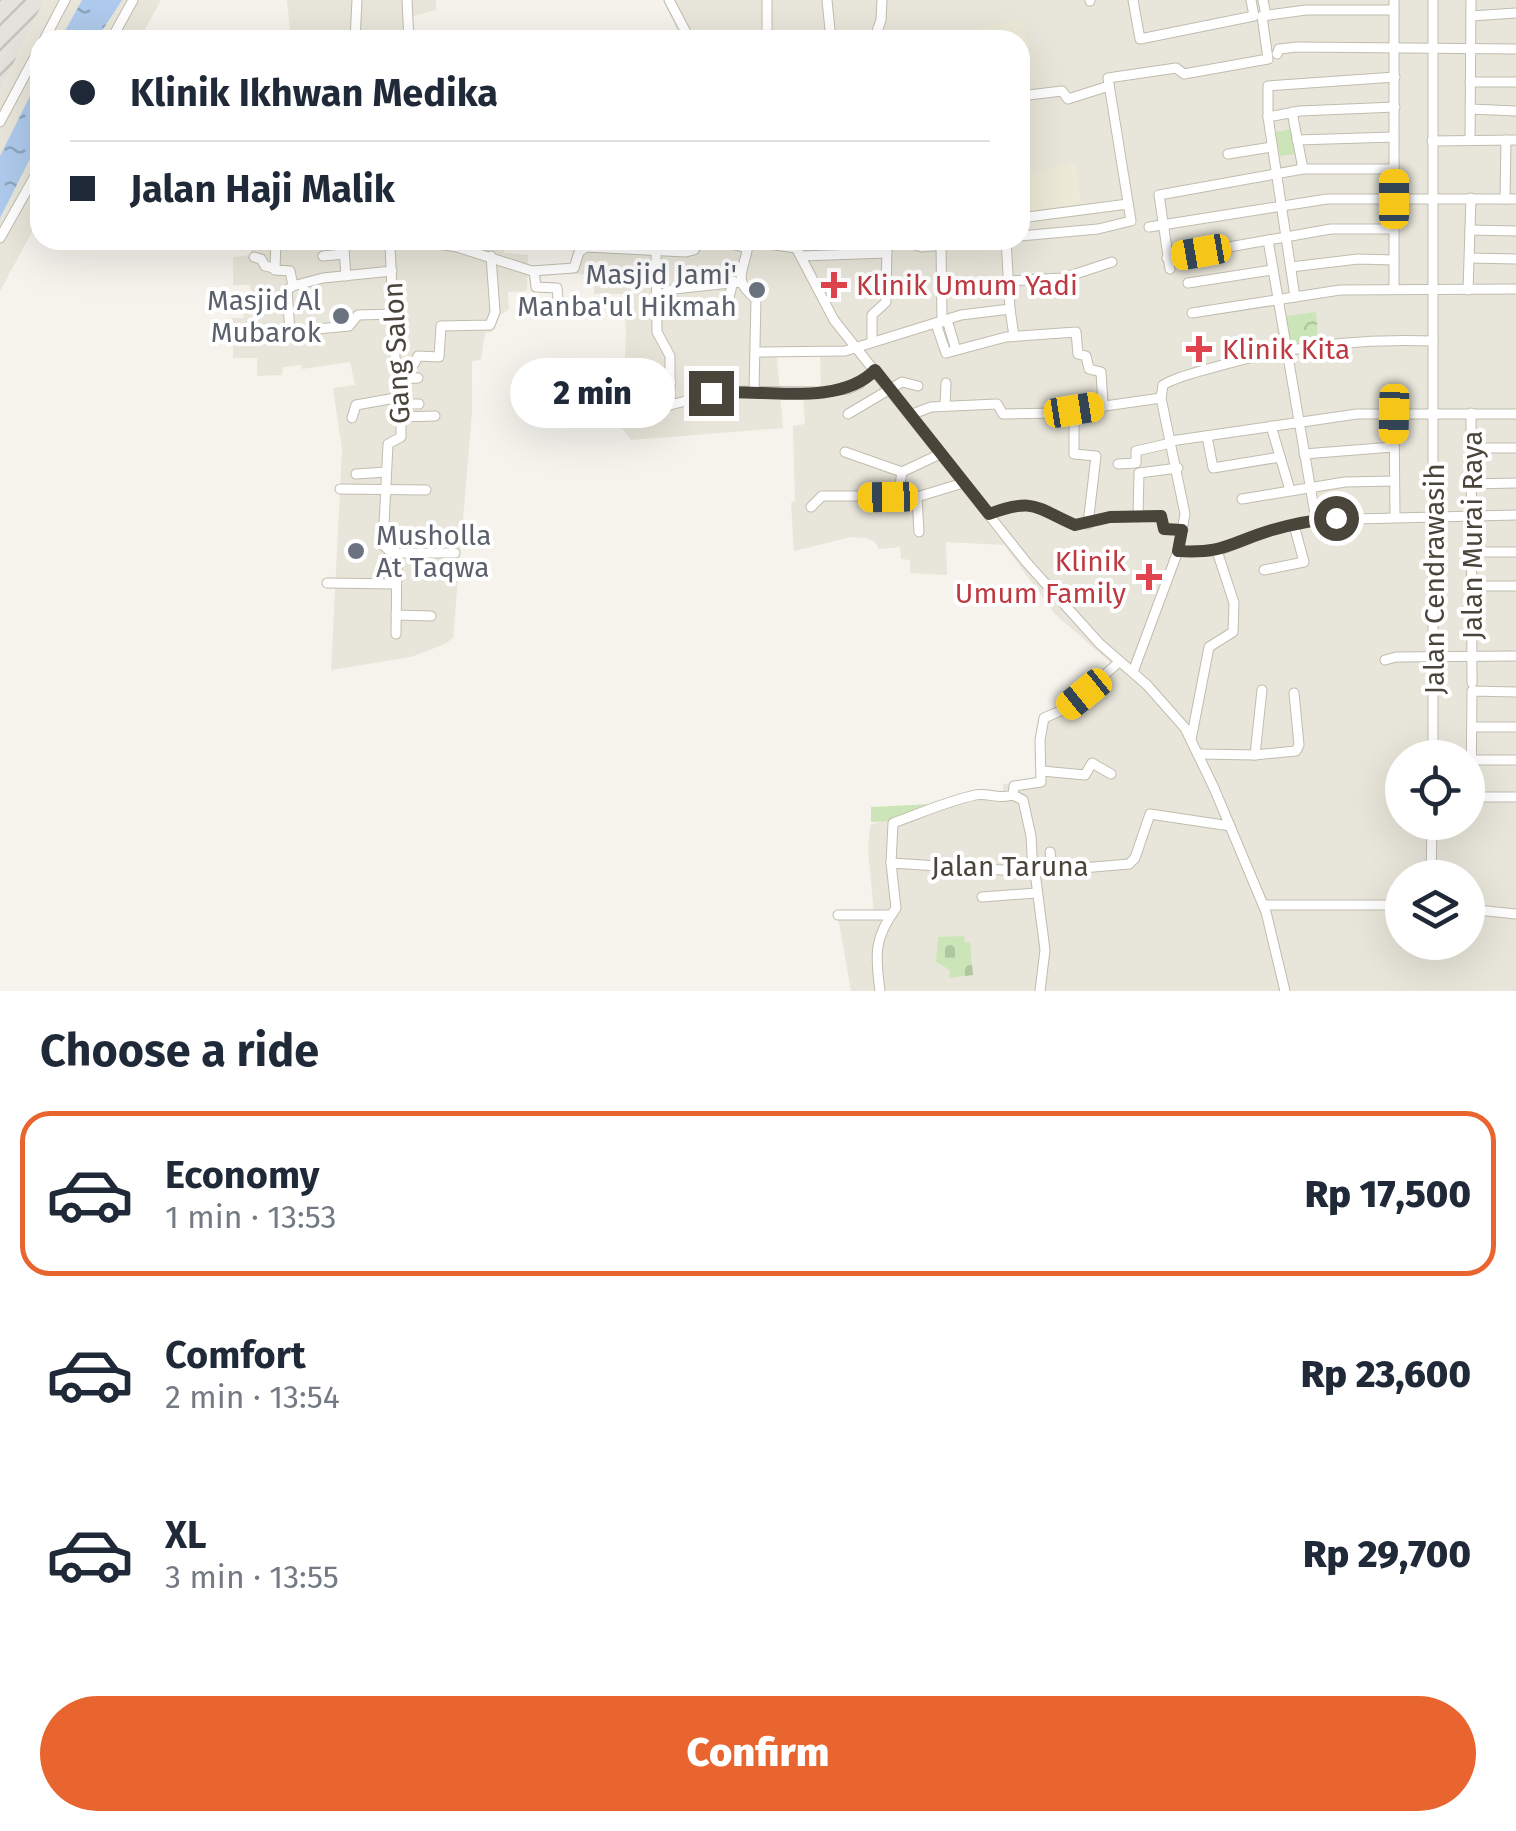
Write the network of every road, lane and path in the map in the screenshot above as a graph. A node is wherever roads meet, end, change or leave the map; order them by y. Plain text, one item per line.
1 (66, 0) edge
2 (133, 0) edge
3 (357, 0) edge
4 (407, 0) edge
5 (669, 0) edge
6 (767, 0) edge
7 (827, 0) edge
8 (882, 0) edge
9 (1133, 0) edge
10 (1252, 0) edge
11 (1263, 0) edge
12 (1433, 0) edge
13 (1471, 0) edge
14 (1394, 5) edge
15 (1516, 13) edge
16 (1264, 15) junction
17 (1471, 16) junction
18 (50, 30) edge
19 (116, 30) edge
20 (356, 30) edge
21 (408, 30) edge
22 (685, 30) edge
23 (767, 30) edge
24 (830, 30) edge
25 (877, 30) edge
26 (1394, 48) junction
27 (1432, 48) junction
28 (1470, 48) junction
29 (1516, 49) edge
30 (1280, 51) dead end
31 (30, 66) edge
32 (1394, 77) junction
33 (1470, 82) junction
34 (1516, 82) edge
35 (1109, 86) junction
36 (1030, 95) edge
37 (1395, 107) junction
38 (1470, 110) junction
39 (1516, 111) edge
40 (1292, 112) junction
41 (1268, 117) junction
42 (0, 122) edge
43 (1394, 137) junction
44 (1297, 140) junction
45 (1470, 140) junction
46 (1511, 140) edge
47 (1432, 141) junction
48 (1272, 147) junction
49 (1228, 154) dead end
50 (1303, 169) junction
51 (1394, 169) junction
52 (1511, 170) edge
53 (1278, 175) junction
54 (30, 184) edge
55 (1471, 198) junction
56 (1394, 199) junction
57 (1431, 199) junction
58 (1511, 199) edge
59 (1128, 204) junction
60 (1282, 206) junction
61 (1030, 217) edge
62 (1162, 225) junction
63 (1149, 227) dead end
64 (1394, 229) junction
65 (1470, 230) junction
66 (1516, 230) edge
67 (1030, 235) edge
68 (1287, 237) junction
69 (0, 238) edge
70 (1268, 240) junction
71 (275, 250) edge
72 (391, 250) edge
73 (460, 250) edge
74 (582, 250) edge
75 (649, 250) edge
76 (694, 250) edge
77 (747, 250) edge
78 (797, 250) edge
79 (826, 250) edge
80 (887, 250) edge
81 (941, 250) edge
82 (1007, 250) edge
83 (656, 252) junction
84 (887, 254) junction
85 (323, 256) dead end
86 (490, 256) junction
87 (254, 257) dead end
88 (1470, 258) junction
89 (1516, 258) edge
90 (1394, 260) junction
91 (1112, 262) dead end
92 (1291, 267) junction
93 (274, 268) junction
94 (1272, 270) junction
95 (392, 271) junction
96 (534, 271) junction
97 (346, 276) junction
98 (737, 281) junction
99 (1009, 281) junction
100 (1188, 284) dead end
101 (294, 286) junction
102 (1394, 289) junction
103 (1432, 289) junction
104 (1516, 289) edge
105 (1468, 290) junction
106 (656, 296) junction
107 (1294, 297) junction
108 (558, 299) dead end
109 (1277, 299) junction
110 (728, 302) dead end
111 (1010, 309) junction
112 (1192, 313) dead end
113 (395, 314) junction
114 (941, 322) junction
115 (290, 332) junction
116 (264, 334) dead end
117 (1014, 336) junction
118 (1433, 341) junction
119 (872, 342) junction
120 (856, 348) junction
121 (1286, 349) junction
122 (756, 352) junction
123 (396, 364) junction
124 (875, 370) junction
125 (418, 378) dead end
126 (626, 378) dead end
127 (399, 380) junction
128 (671, 382) junction
129 (946, 383) dead end
130 (918, 386) dead end
131 (890, 389) junction
132 (754, 390) junction
133 (1162, 398) junction
134 (401, 401) junction
135 (419, 404) dead end
136 (607, 404) dead end
137 (670, 405) junction
138 (946, 406) junction
139 (1103, 406) junction
140 (1074, 410) junction
141 (1434, 412) junction
142 (1472, 412) junction
143 (848, 414) dead end
144 (910, 414) junction
145 (1394, 414) junction
146 (1516, 414) edge
147 (435, 416) dead end
148 (401, 417) junction
149 (352, 418) dead end
150 (1297, 421) junction
151 (1271, 426) junction
152 (1207, 436) junction
153 (1171, 442) junction
154 (1393, 447) junction
155 (1470, 448) junction
156 (1516, 448) edge
157 (845, 452) dead end
158 (940, 454) junction
159 (1304, 454) junction
160 (1280, 457) junction
161 (1118, 464) dead end
162 (1178, 468) junction
163 (386, 472) junction
164 (902, 472) junction
165 (356, 474) dead end
166 (1394, 480) junction
167 (962, 483) junction
168 (1516, 483) edge
169 (1471, 484) junction
170 (1311, 487) junction
171 (340, 489) dead end
172 (385, 489) junction
173 (426, 490) dead end
174 (1290, 490) junction
175 (1242, 499) dead end
176 (811, 507) dead end
177 (989, 514) junction
178 (1434, 515) junction
179 (1472, 515) junction
180 (1516, 515) edge
181 (1394, 516) junction
182 (1138, 517) junction
183 (1316, 520) junction
184 (1088, 524) junction
185 (1294, 525) junction
186 (1182, 530) junction
187 (918, 532) dead end
188 (1178, 551) junction
189 (1217, 551) junction
190 (392, 552) junction
191 (1471, 552) junction
192 (1516, 552) edge
193 (455, 554) dead end
194 (1264, 570) dead end
195 (327, 583) dead end
196 (396, 584) junction
197 (1471, 586) junction
198 (1516, 586) edge
199 (396, 615) junction
200 (431, 616) dead end
201 (396, 634) dead end
202 (1434, 656) junction
203 (1472, 656) junction
204 (1516, 656) edge
205 (1385, 660) dead end
206 (1119, 662) junction
207 (1132, 672) junction
208 (1472, 687) junction
209 (1262, 690) dead end
210 (1516, 692) edge
211 (1294, 693) dead end
212 (1472, 727) junction
213 (1516, 727) edge
214 (1191, 740) junction
215 (1433, 740) edge
216 (1472, 740) edge
217 (1198, 754) junction
218 (1255, 755) junction
219 (1485, 760) edge
220 (1516, 760) edge
221 (1042, 771) junction
222 (1111, 774) dead end
223 (1013, 794) junction
224 (1485, 797) edge
225 (1516, 797) edge
226 (1230, 826) junction
227 (1050, 852) dead end
228 (890, 863) junction
229 (1054, 870) junction
230 (1034, 872) junction
231 (1036, 892) junction
232 (982, 898) dead end
233 (1385, 905) edge
234 (1264, 906) junction
235 (1485, 911) edge
236 (1516, 914) edge
237 (838, 915) dead end
238 (888, 916) junction
239 (880, 991) edge
240 (1040, 991) edge
241 (1284, 991) edge

1 - 18 street
2 - 19 street
3 - 20 street
4 - 21 street
5 - 22 street
6 - 23 street
7 - 24 street
8 - 25 street
9 - 10 street
11 - 16 street
12 - 27 street, Jalan Cendrawasih
13 - 17 street
14 - 16 street
14 - 26 street
15 - 17 street
16 - 35 street
17 - 28 street
26 - 27 street
26 - 30 street
26 - 32 street
27 - 28 street
27 - 47 street, Jalan Cendrawasih
28 - 29 street
28 - 33 street
31 - 42 street
32 - 37 street
32 - 41 street
33 - 34 street
33 - 38 street
35 - 36 street
35 - 59 street
37 - 40 street
37 - 43 street
38 - 39 street
38 - 45 street
40 - 41 street
40 - 44 street
41 - 48 street
43 - 44 street
43 - 51 street
44 - 50 street
45 - 46 street
45 - 47 street
46 - 52 street
47 - 57 street, Jalan Cendrawasih
48 - 49 street
48 - 53 street
50 - 51 street
50 - 53 street
51 - 56 street
52 - 58 street
53 - 60 street
53 - 62 street
54 - 69 street
55 - 57 street
55 - 58 street
55 - 65 street
56 - 57 street
56 - 60 street
56 - 64 street
57 - 103 street, Jalan Cendrawasih
59 - 61 street
59 - 67 street
60 - 62 street
60 - 68 street
62 - 63 street
62 - 70 street
64 - 68 street
64 - 90 street
65 - 66 street
65 - 88 street
68 - 70 street
68 - 92 street
70 - 94 street
71 - 93 street
72 - 95 street, Gang Salon
73 - 86 street, Gang Salon
74 - 96 street
75 - 83 street
76 - 83 street
77 - 98 street
78 - 120 street
79 - 84 street
80 - 84 street
81 - 114 street
82 - 99 street
83 - 106 street
84 - 119 street
85 - 97 street
86 - 96 street, Gang Salon
86 - 123 street
87 - 93 street
88 - 89 street
88 - 105 street
90 - 92 street
90 - 102 street
91 - 99 street
92 - 107 street
93 - 101 street
94 - 100 street
94 - 109 street
95 - 97 street
95 - 113 street, Gang Salon
96 - 108 street
97 - 101 street
98 - 106 street
98 - 110 street
98 - 122 street
99 - 111 street
101 - 115 street
102 - 103 street
102 - 107 street
103 - 105 street
103 - 118 street, Jalan Cendrawasih
104 - 105 street
106 - 128 street
107 - 109 street
109 - 112 street
109 - 121 street
111 - 114 street
111 - 117 street
113 - 115 street
113 - 123 street, Gang Salon
114 - 117 street
114 - 119 street
115 - 116 street
117 - 139 street
118 - 121 street
118 - 141 street, Jalan Cendrawasih
119 - 120 street
120 - 122 street
120 - 124 street
121 - 133 street
121 - 150 street
122 - 132 street
123 - 127 street, Gang Salon
124 - 131 street
124 - 132 street
125 - 127 street
126 - 128 street
127 - 134 street, Gang Salon
128 - 137 street
129 - 138 street
130 - 131 street
131 - 143 street
131 - 144 street
132 - 137 street
133 - 139 street
133 - 153 street
134 - 135 street
134 - 148 street, Gang Salon
134 - 149 street
136 - 137 street
138 - 140 street
138 - 144 street
139 - 140 street
140 - 184 street
141 - 142 street
141 - 145 street
141 - 178 street, Jalan Cendrawasih
142 - 146 street
142 - 155 street, Jalan Murai Raya
144 - 158 street
145 - 150 street
145 - 154 street
147 - 148 street
148 - 163 street, Gang Salon
150 - 151 street
150 - 159 street
151 - 152 street
151 - 160 street
152 - 153 street
152 - 160 street
153 - 161 street
153 - 162 street
154 - 159 street
154 - 166 street
155 - 156 street
155 - 169 street, Jalan Murai Raya
157 - 164 street
158 - 164 street
158 - 167 street
159 - 170 street
160 - 174 street
162 - 182 street
162 - 186 street
163 - 165 street
163 - 172 street, Gang Salon
164 - 176 street
166 - 170 street
166 - 181 street
167 - 177 street
167 - 187 street
168 - 169 street
169 - 179 street, Jalan Murai Raya
170 - 174 street
170 - 183 street
171 - 172 street
172 - 173 street
172 - 190 street, Gang Salon
174 - 175 street
177 - 184 street
177 - 206 street
178 - 179 street
178 - 181 street
178 - 202 street, Jalan Cendrawasih
179 - 180 street
179 - 191 street, Jalan Murai Raya
181 - 183 street
182 - 184 street
182 - 186 street
183 - 185 street
185 - 189 street
185 - 194 street
186 - 188 street
188 - 189 street
188 - 207 street
189 - 214 street
190 - 193 street
190 - 196 street, Gang Salon
191 - 192 street
191 - 197 street, Jalan Murai Raya
195 - 196 street
196 - 199 street, Gang Salon
197 - 198 street
197 - 203 street, Jalan Murai Raya
199 - 200 street
199 - 201 street, Gang Salon
202 - 203 street
202 - 205 street
202 - 215 street, Jalan Cendrawasih
203 - 204 street
203 - 208 street, Jalan Murai Raya
206 - 207 street
206 - 221 street
207 - 214 street
208 - 210 street
208 - 212 street, Jalan Murai Raya
209 - 218 street
211 - 218 street
212 - 213 street
212 - 216 street, Jalan Murai Raya
214 - 217 street
217 - 218 street
217 - 226 street
219 - 220 street
221 - 222 street
221 - 223 street
223 - 228 street
223 - 230 street
224 - 225 street
226 - 229 street, Jalan Taruna
226 - 234 street
227 - 229 street
228 - 230 street, Jalan Taruna
228 - 238 street, Jalan Taruna
229 - 230 street, Jalan Taruna
230 - 231 street
231 - 232 street
231 - 240 street
233 - 234 street
234 - 241 street
235 - 236 street
237 - 238 street
238 - 239 street, Jalan Taruna

